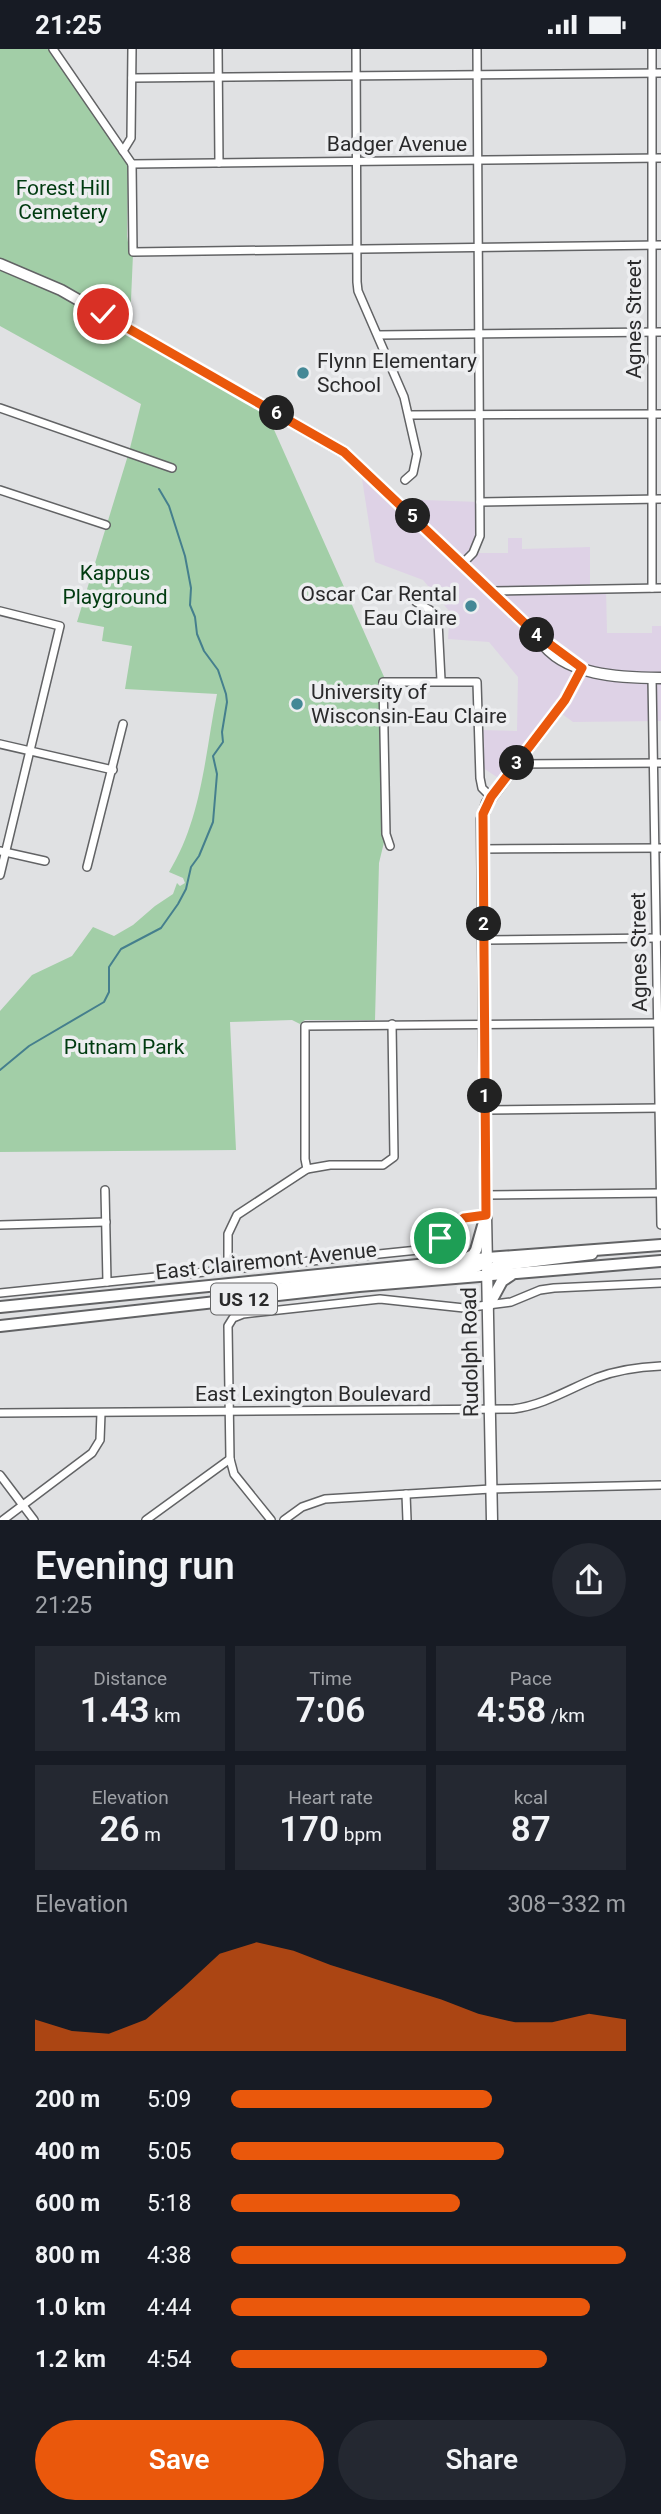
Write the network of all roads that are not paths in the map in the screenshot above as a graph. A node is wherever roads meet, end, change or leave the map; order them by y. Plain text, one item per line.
1 (53, 49) edge
2 (132, 49) edge
3 (218, 49) edge
4 (356, 49) edge
5 (477, 49) edge
6 (652, 49) edge
7 (652, 73) junction
8 (661, 73) edge
9 (477, 74) junction
10 (356, 76) junction
11 (132, 78) junction
12 (218, 78) junction
13 (123, 151) junction
14 (651, 158) junction
15 (661, 158) edge
16 (356, 161) junction
17 (478, 161) junction
18 (219, 163) junction
19 (132, 164) junction
20 (651, 245) junction
21 (661, 245) edge
22 (478, 247) junction
23 (357, 248) junction
24 (0, 264) edge
25 (652, 332) junction
26 (661, 332) edge
27 (478, 333) junction
28 (378, 335) junction
29 (0, 408) edge
30 (651, 414) junction
31 (661, 414) edge
32 (409, 415) junction
33 (479, 416) junction
34 (172, 468) dead end
35 (405, 480) dead end
36 (0, 490) edge
37 (661, 499) edge
38 (652, 500) junction
39 (480, 502) junction
40 (106, 525) dead end
41 (463, 563) junction
42 (652, 588) junction
43 (661, 588) edge
44 (492, 591) junction
45 (416, 602) dead end
46 (0, 611) edge
47 (582, 668) junction
48 (656, 678) edge
49 (441, 680) junction
50 (123, 724) dead end
51 (0, 744) edge
52 (29, 751) junction
53 (657, 763) edge
54 (516, 764) junction
55 (113, 770) junction
56 (491, 797) junction
57 (390, 846) dead end
58 (658, 848) edge
59 (482, 849) junction
60 (3, 851) edge
61 (45, 862) dead end
62 (87, 867) dead end
63 (0, 875) edge
64 (659, 938) edge
65 (484, 940) junction
66 (659, 1023) edge
67 (392, 1024) junction
68 (485, 1024) junction
69 (660, 1108) edge
70 (486, 1110) junction
71 (307, 1169) junction
72 (105, 1189) dead end
73 (660, 1193) edge
74 (486, 1195) junction
75 (486, 1215) junction
76 (106, 1222) junction
77 (0, 1225) edge
78 (661, 1225) edge
79 (661, 1245) edge
80 (613, 1248) junction
81 (661, 1255) edge
82 (487, 1258) junction
83 (456, 1261) junction
84 (661, 1261) edge
85 (638, 1263) junction
86 (228, 1268) junction
87 (520, 1272) junction
88 (488, 1275) junction
89 (107, 1282) junction
90 (661, 1283) edge
91 (0, 1293) edge
92 (232, 1300) junction
93 (489, 1305) junction
94 (0, 1307) edge
95 (0, 1326) edge
96 (661, 1366) edge
97 (491, 1410) junction
98 (230, 1412) junction
99 (0, 1413) edge
100 (101, 1413) junction
101 (230, 1459) junction
102 (0, 1475) edge
103 (661, 1485) edge
104 (491, 1489) junction
105 (406, 1495) junction
106 (23, 1505) junction
107 (3, 1520) edge
108 (34, 1520) edge
109 (146, 1520) edge
110 (271, 1520) edge
111 (284, 1520) edge
112 (407, 1520) edge
113 (492, 1520) edge

1 - 13 street
2 - 11 street
3 - 12 street
4 - 10 street
5 - 9 street
6 - 7 street, Agnes Street
7 - 8 street
7 - 9 street
7 - 14 street, Agnes Street
9 - 10 street
9 - 17 street
10 - 12 street
10 - 16 street
11 - 12 street
11 - 13 street
12 - 18 street
13 - 19 street
14 - 15 street, Badger Avenue
14 - 17 street, Badger Avenue
14 - 20 street, Agnes Street
16 - 17 street, Badger Avenue
16 - 18 street, Badger Avenue
16 - 23 street
17 - 22 street
18 - 19 street, Badger Avenue
19 - 23 street
20 - 21 street
20 - 22 street
20 - 25 street, Agnes Street
22 - 23 street
22 - 27 street
23 - 28 street
24 - 41 street
25 - 26 street
25 - 27 street
25 - 30 street, Agnes Street
27 - 28 street
27 - 33 street
28 - 32 street
29 - 34 street
30 - 31 street
30 - 33 street
30 - 38 street, Agnes Street
32 - 33 street
32 - 35 street
33 - 39 street
36 - 40 street
37 - 38 street
38 - 39 street
38 - 42 street, Agnes Street
39 - 41 street
41 - 44 street
42 - 43 street
42 - 44 street
44 - 47 street
45 - 49 street
46 - 52 street
47 - 48 street
47 - 54 street, Rudolph Road
48 - 53 street, Agnes Street
49 - 56 street
49 - 57 street
50 - 55 street
51 - 52 street
52 - 55 street
52 - 60 street
53 - 54 street
53 - 58 street, Agnes Street
54 - 56 street, Rudolph Road
55 - 62 street
56 - 59 street, Rudolph Road
58 - 59 street
58 - 64 street, Agnes Street
59 - 65 street, Rudolph Road
60 - 61 street
60 - 63 street
64 - 65 street
64 - 66 street, Agnes Street
65 - 68 street, Rudolph Road
66 - 68 street
66 - 69 street, Agnes Street
67 - 68 street
67 - 71 street
67 - 71 street
68 - 70 street, Rudolph Road
69 - 70 street
69 - 73 street, Agnes Street
70 - 74 street, Rudolph Road
71 - 86 street
72 - 76 street
73 - 74 street
73 - 78 street, Agnes Street
74 - 75 street, Rudolph Road
75 - 82 street, Rudolph Road
75 - 83 main road
75 - 86 street
76 - 77 street
76 - 89 street
79 - 80 main road, East Clairemont Avenue / US 12
80 - 82 main road, East Clairemont Avenue / US 12
80 - 88 street
81 - 85 main road
82 - 83 main road, East Clairemont Avenue / US 12
82 - 88 street, Rudolph Road
82 - 92 street
83 - 94 main road, East Clairemont Avenue / US 12
84 - 85 main road, East Clairemont Avenue / US 12
85 - 87 main road, East Clairemont Avenue / US 12
86 - 89 street
87 - 88 main road, East Clairemont Avenue / US 12
87 - 93 main road
88 - 92 main road, East Clairemont Avenue / US 12
88 - 93 street, Rudolph Road
89 - 91 street
90 - 93 street
92 - 95 main road, East Clairemont Avenue / US 12
93 - 97 street, Rudolph Road
93 - 98 street
96 - 97 street, East Lexington Boulevard
97 - 98 street, East Lexington Boulevard
97 - 104 street, Rudolph Road
98 - 100 street, East Lexington Boulevard
98 - 101 street
99 - 100 street, East Lexington Boulevard
100 - 106 street
101 - 109 street
101 - 110 street
102 - 106 street
103 - 104 street
104 - 105 street
104 - 113 street, Rudolph Road
105 - 111 street
105 - 112 street
106 - 107 street
106 - 108 street

